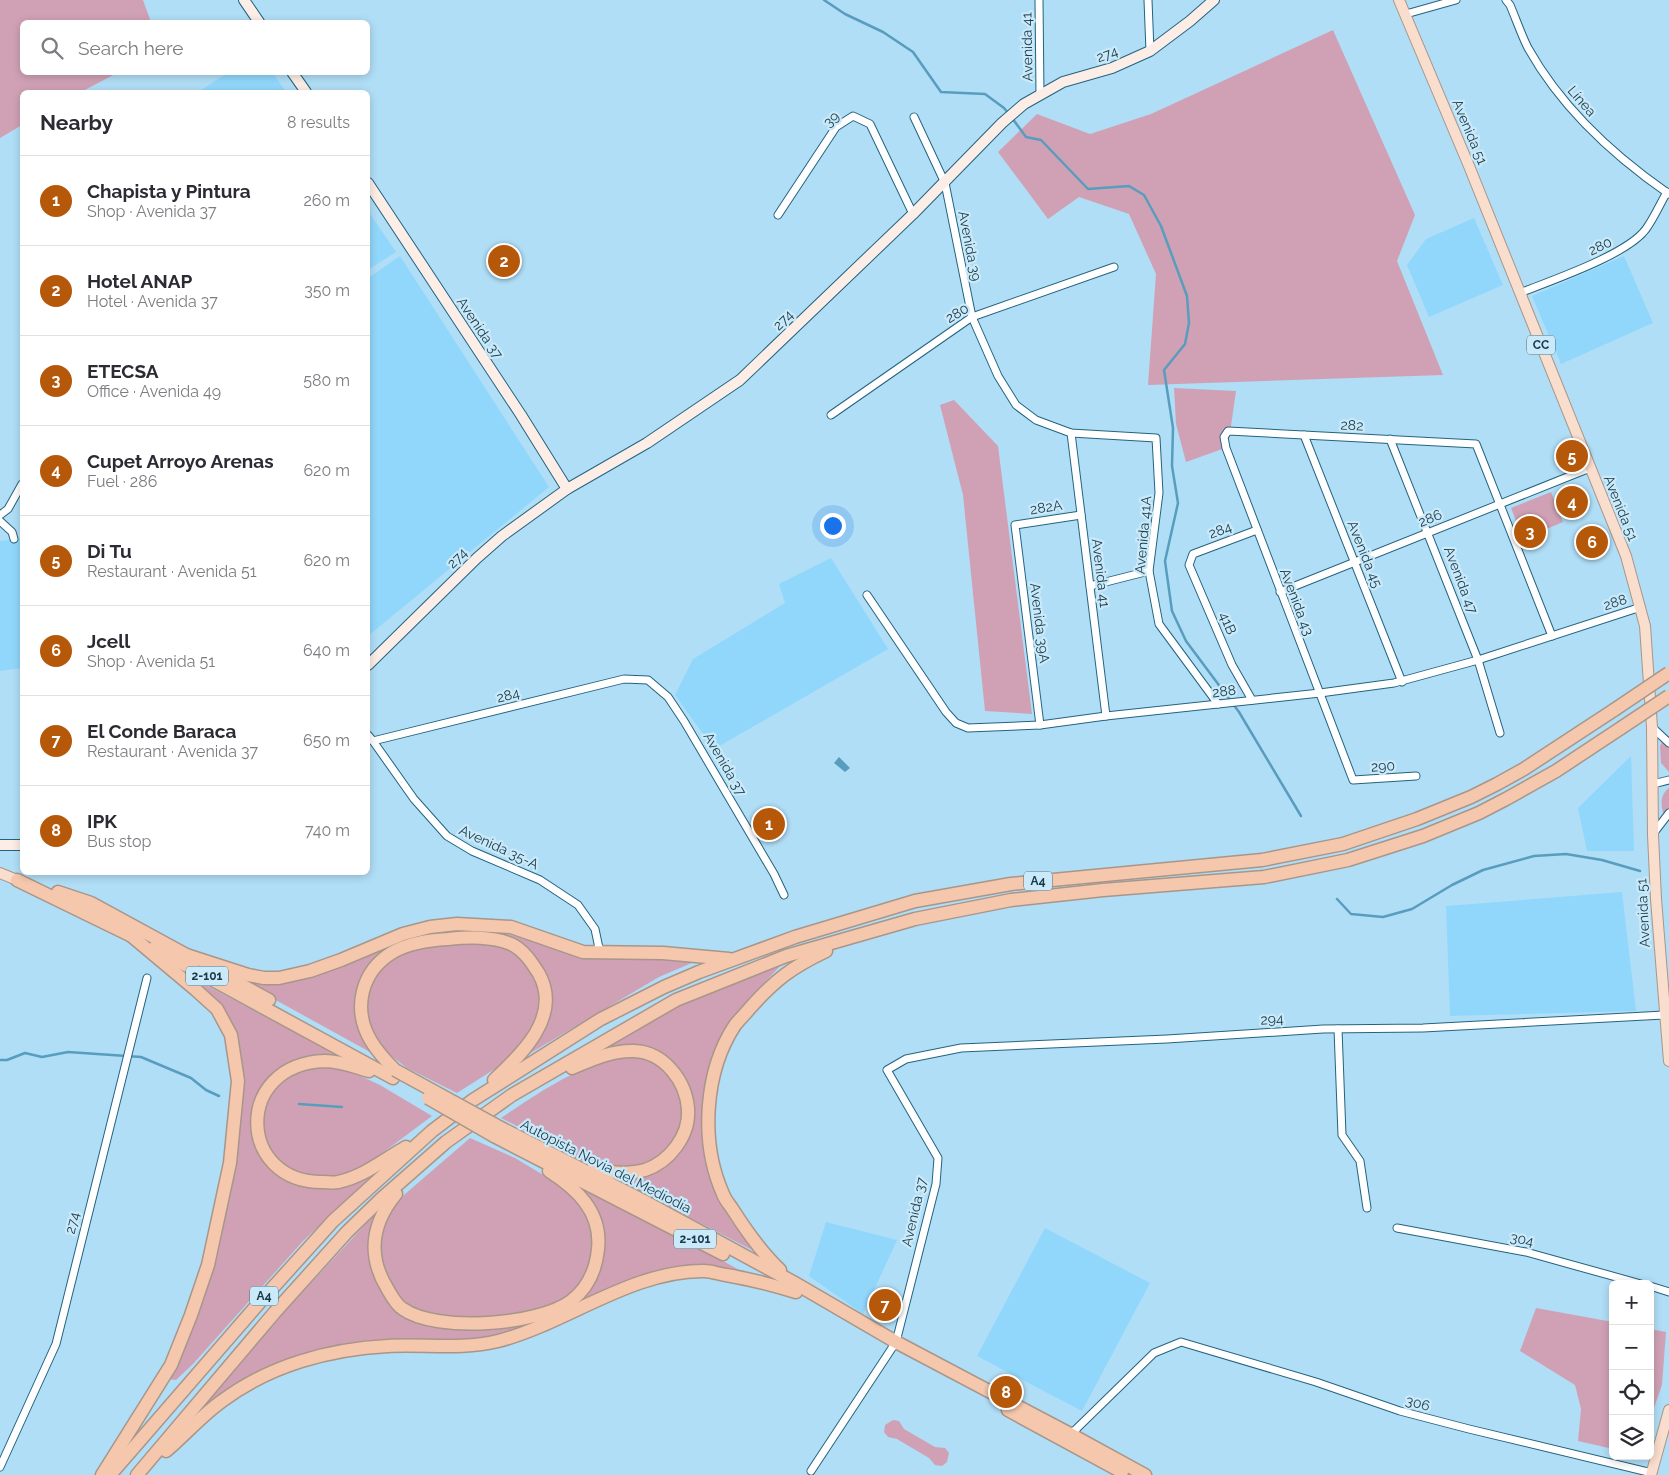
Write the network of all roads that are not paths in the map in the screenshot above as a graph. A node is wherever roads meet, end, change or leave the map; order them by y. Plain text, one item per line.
1 (244, 0) edge
2 (1039, 0) edge
3 (1148, 0) edge
4 (1214, 0) edge
5 (1399, 0) edge
6 (1456, 0) edge
7 (1506, 0) edge
8 (1406, 14) junction
9 (258, 20) edge
10 (1150, 51) junction
11 (294, 75) edge
12 (305, 90) edge
13 (1040, 94) junction
14 (914, 117) dead end
15 (945, 183) junction
16 (370, 187) edge
17 (1668, 193) edge
18 (912, 214) junction
19 (778, 215) dead end
20 (1114, 267) dead end
21 (1520, 293) junction
22 (972, 317) junction
23 (832, 415) dead end
24 (1228, 431) joint
25 (1071, 433) junction
26 (1304, 435) junction
27 (1390, 439) junction
28 (1590, 468) junction
29 (20, 488) edge
30 (567, 489) junction
31 (1500, 504) junction
32 (0, 515) edge
33 (1081, 515) junction
34 (0, 521) edge
35 (1015, 525) joint
36 (1256, 530) junction
37 (1428, 533) junction
38 (14, 539) dead end
39 (1193, 554) joint
40 (1355, 562) junction
41 (1149, 571) junction
42 (1090, 586) junction
43 (1280, 592) junction
44 (867, 596) dead end
45 (1640, 607) junction
46 (1552, 636) junction
47 (1478, 660) junction
48 (370, 663) edge
49 (1669, 673) edge
50 (648, 680) joint
51 (1402, 682) junction
52 (1320, 693) junction
53 (1669, 696) edge
54 (1252, 700) junction
55 (1218, 704) junction
56 (1106, 716) junction
57 (1040, 725) junction
58 (1652, 727) junction
59 (1500, 733) dead end
60 (370, 738) edge
61 (1669, 743) edge
62 (1416, 776) dead end
63 (1353, 780) joint
64 (1669, 780) edge
65 (1653, 784) junction
66 (1669, 813) edge
67 (1653, 834) junction
68 (20, 845) edge
69 (0, 846) edge
70 (0, 873) edge
71 (17, 880) junction
72 (784, 896) dead end
73 (915, 919) junction
74 (128, 933) junction
75 (600, 952) junction
76 (186, 955) junction
77 (734, 959) junction
78 (1660, 964) junction
79 (1669, 977) edge
80 (147, 978) dead end
81 (1666, 1000) edge
82 (1664, 1015) junction
83 (1338, 1029) junction
84 (1668, 1039) edge
85 (1669, 1061) edge
86 (887, 1070) joint
87 (394, 1074) junction
88 (512, 1094) junction
89 (473, 1100) junction
90 (432, 1131) junction
91 (498, 1132) junction
92 (446, 1142) junction
93 (582, 1168) junction
94 (1367, 1208) dead end
95 (1397, 1228) dead end
96 (1626, 1280) edge
97 (794, 1287) junction
98 (1654, 1287) edge
99 (1669, 1292) edge
100 (894, 1345) junction
101 (1669, 1410) edge
102 (1068, 1438) junction
103 (0, 1467) edge
104 (811, 1471) dead end
105 (1651, 1474) edge
106 (102, 1475) edge
107 (110, 1475) edge
108 (137, 1475) edge
109 (1128, 1475) edge
110 (1145, 1475) edge

1 - 9 street
2 - 13 street, Avenida 41
3 - 10 street
4 - 10 street, 274
5 - 8 main road, Avenida 51 / CC
6 - 8 street
7 - 17 street, Línea
8 - 21 main road, Avenida 51 / CC
10 - 13 street, 274
11 - 12 street
13 - 15 street, 274
14 - 15 street, Avenida 39
15 - 18 street, 274
15 - 22 street, Avenida 39
16 - 30 street, Avenida 37
17 - 21 street, 280
18 - 19 street, 39
18 - 30 street, 274
20 - 22 street, 280
21 - 28 main road, Avenida 51 / CC
22 - 23 street, 280
22 - 25 street, Avenida 39
24 - 26 street, 282
24 - 36 street, Avenida 43
25 - 33 street, Avenida 41
25 - 41 street, Avenida 41A
26 - 27 street, 282
26 - 40 street, Avenida 45
27 - 31 street, 282
27 - 37 street, Avenida 47
28 - 31 street, 286
28 - 45 main road, Avenida 51 / CC
29 - 32 street
30 - 48 street, 274
31 - 37 street, 286
31 - 46 street
33 - 35 street, 282A
33 - 42 street, Avenida 41
34 - 38 street
35 - 57 street, Avenida 39A
36 - 39 street, 284
36 - 43 street, Avenida 43
37 - 40 street, 286
37 - 47 street, Avenida 47
39 - 54 street, 41B
40 - 43 street, 286
40 - 51 street, Avenida 45
41 - 42 street
41 - 55 street, Avenida 41A
42 - 56 street, Avenida 41
43 - 52 street, Avenida 43
44 - 57 street, 288
45 - 46 street, 288
45 - 58 main road, Avenida 51 / CC
46 - 47 street, 288
47 - 51 street, 288
47 - 59 street, Avenida 47
49 - 77 highway, A4, bridge
50 - 60 street, 284
50 - 72 street, Avenida 37
51 - 52 street, 288
52 - 54 street, 288
52 - 63 street, Avenida 43
53 - 73 highway, A4, bridge
54 - 55 street, 288
55 - 56 street, 288
56 - 57 street, 288
58 - 61 street
58 - 65 main road, Avenida 51 / CC
60 - 75 street, Avenida 35-A
62 - 63 street, 290
64 - 65 street
65 - 67 main road, Avenida 51 / CC
66 - 67 street
67 - 78 main road, Avenida 51 / CC
68 - 69 street
70 - 71 main road, 2-101
71 - 74 highway, 2-101
71 - 76 highway, 2-101
73 - 88 highway, A4
73 - 97 highway
74 - 87 highway, 2-101
74 - 106 highway
75 - 76 highway
75 - 77 highway
76 - 87 highway, 2-101
77 - 89 highway, A4
78 - 79 main road
78 - 81 main road, Avenida 51 / CC
80 - 103 street, 274
81 - 82 main road, Avenida 51 / CC
82 - 83 street, 294
82 - 84 main road, Avenida 51 / CC
83 - 86 street, 294
83 - 94 street
84 - 85 main road, Avenida 51 / CC
86 - 100 street, Avenida 37
87 - 89 highway
87 - 90 highway
87 - 91 highway, 2-101, bridge
88 - 92 highway, A4
88 - 93 highway
89 - 90 highway, A4
90 - 107 highway, A4
91 - 92 highway
91 - 93 highway, Autopista Novia del Mediodía / 2-101
91 - 97 highway, Autopista Novia del Mediodía / 2-101
92 - 108 highway, A4
93 - 97 highway, Autopista Novia del Mediodía / 2-101
95 - 96 street, 304
97 - 100 highway, Autopista Novia del Mediodía / 2-101
97 - 108 highway
98 - 99 street
100 - 102 highway, Autopista Novia del Mediodía / 2-101
100 - 104 street, Avenida 37
101 - 105 main road
102 - 105 street, 306
102 - 109 highway, Autopista Novia del Mediodía / 2-101
102 - 110 highway, Autopista Novia del Mediodía / 2-101

